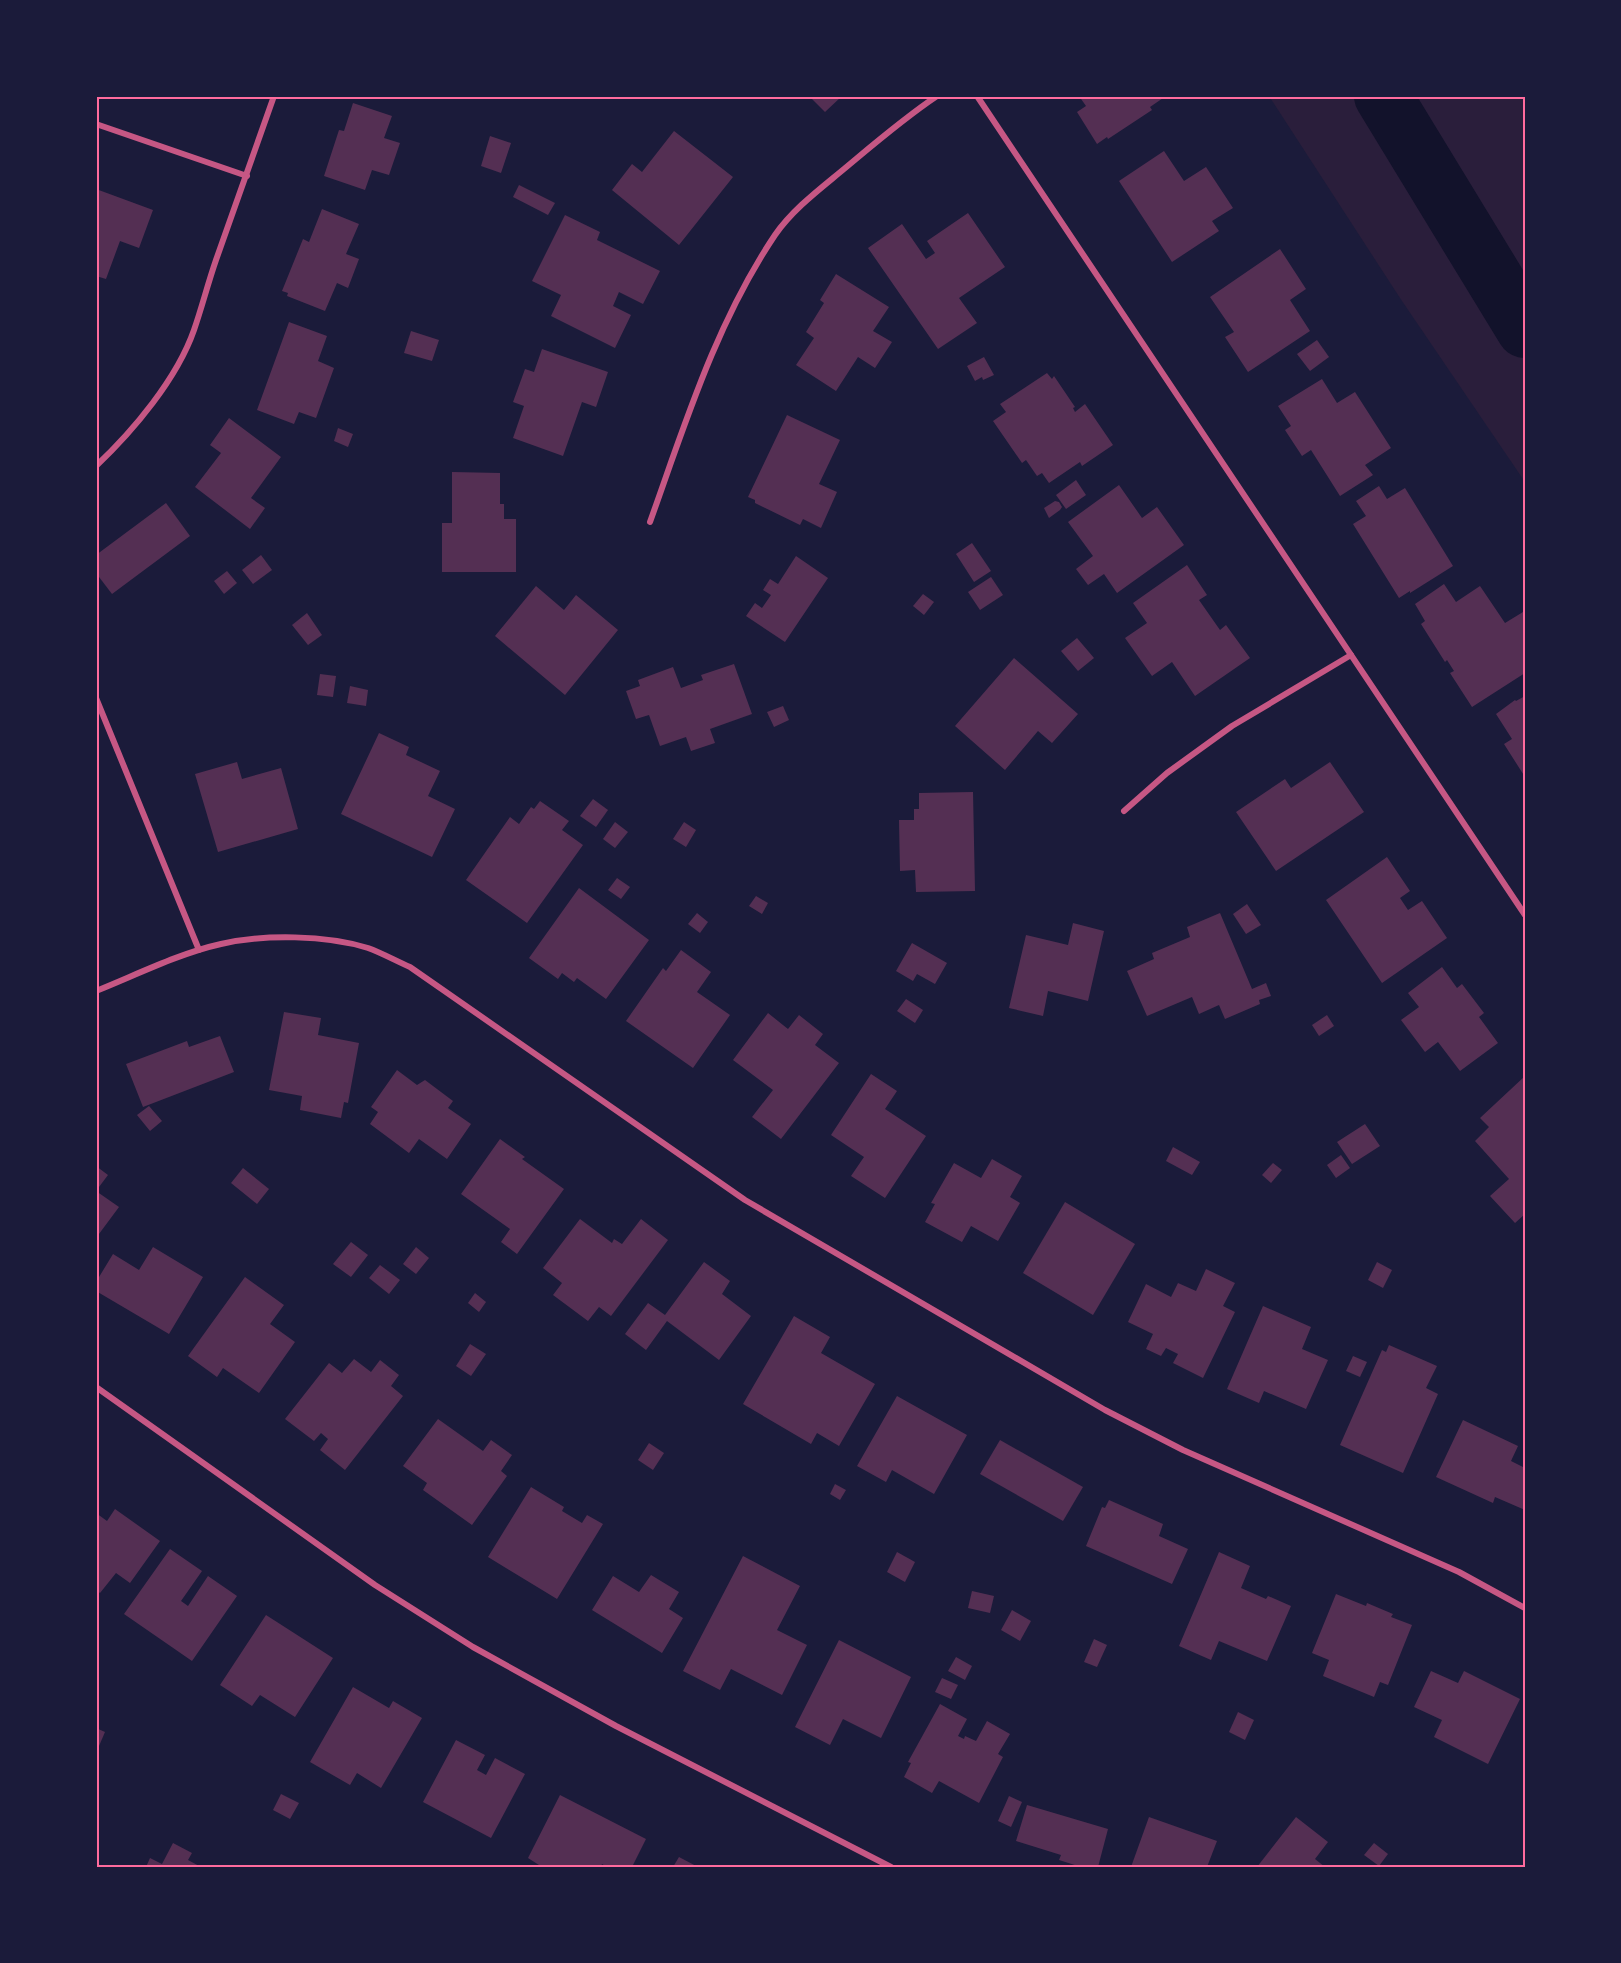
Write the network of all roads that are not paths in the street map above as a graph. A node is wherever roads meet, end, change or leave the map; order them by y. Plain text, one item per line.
1 (274, 96) edge
2 (937, 96) edge
3 (976, 96) edge
4 (96, 123) edge
5 (247, 177) junction
6 (96, 466) edge
7 (650, 522) dead end
8 (1351, 655) junction
9 (96, 698) edge
10 (1124, 811) dead end
11 (1525, 915) edge
12 (200, 950) junction
13 (96, 991) edge
14 (96, 1387) edge
15 (1525, 1608) edge
16 (891, 1867) edge

1 - 5 street
2 - 7 street
3 - 8 street
4 - 5 street
5 - 6 street
8 - 10 street
8 - 11 street
9 - 12 street
12 - 13 street
12 - 15 street
14 - 16 street

